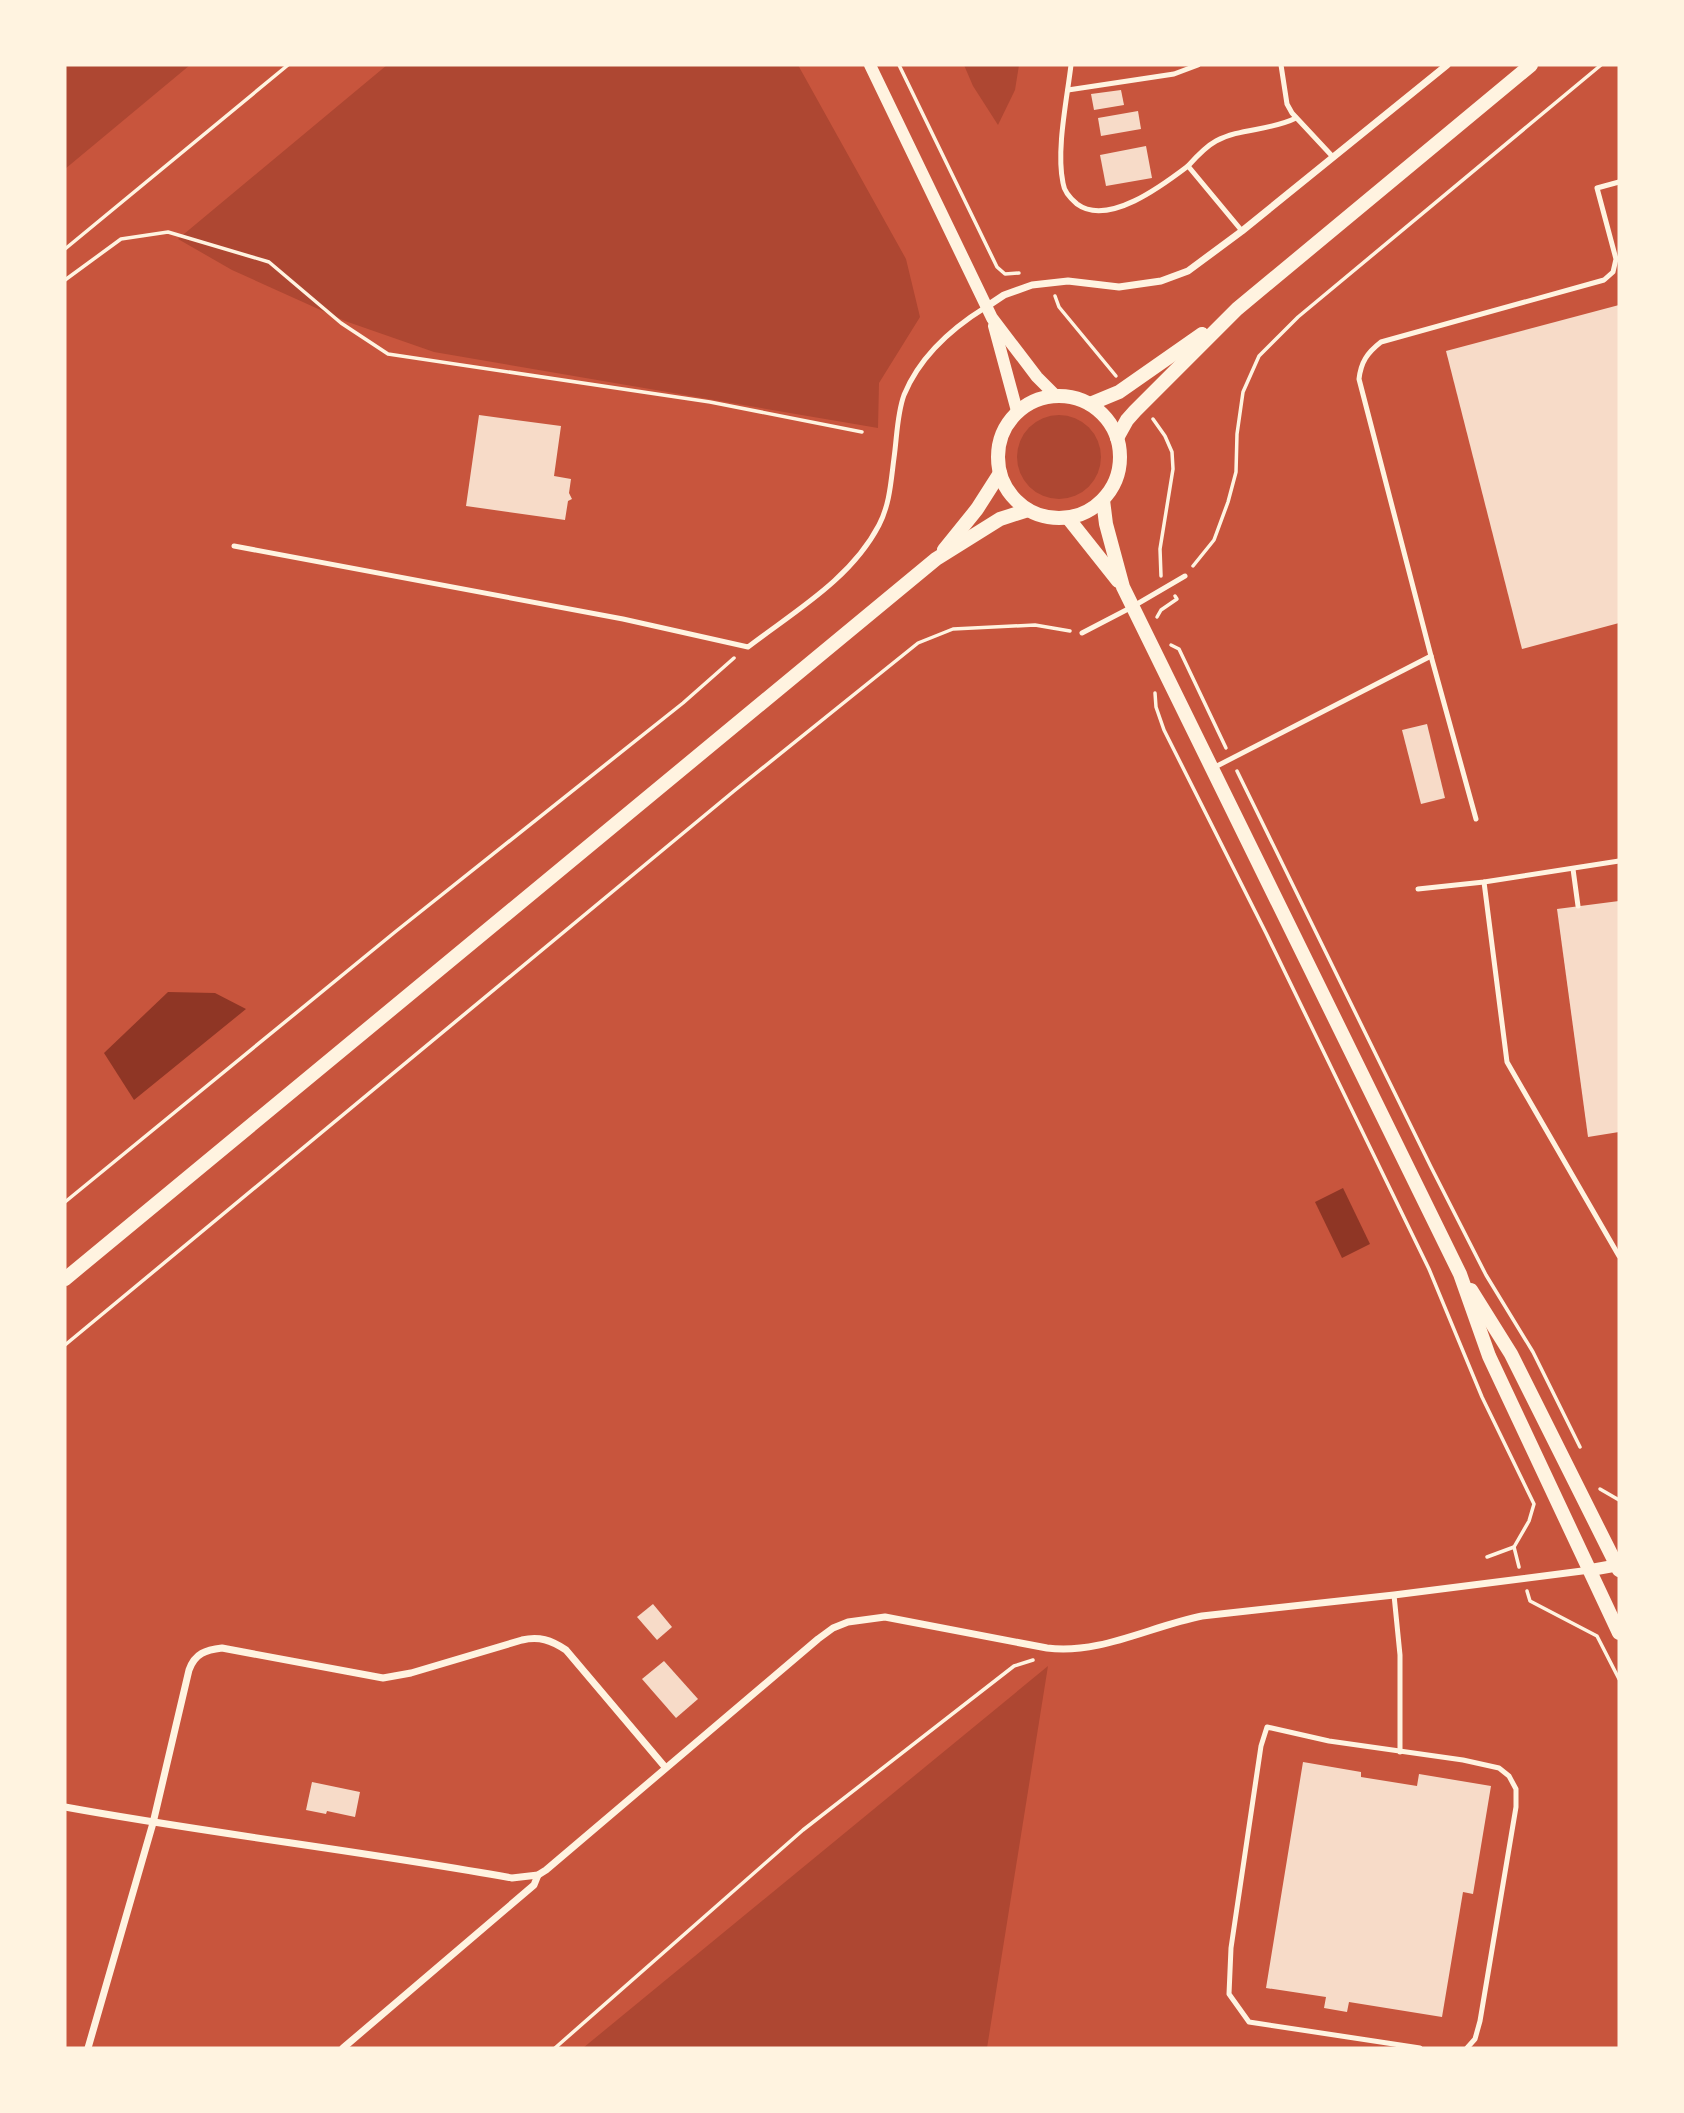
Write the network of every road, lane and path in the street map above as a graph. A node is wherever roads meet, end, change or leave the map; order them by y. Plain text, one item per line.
1 (288, 65) edge
2 (870, 65) edge
3 (899, 65) edge
4 (1071, 65) edge
5 (1198, 65) edge
6 (1281, 65) edge
7 (1447, 65) edge
8 (1531, 65) edge
9 (1601, 65) edge
10 (1068, 90) junction
11 (1296, 118) junction
12 (1333, 157) junction
13 (1188, 166) junction
14 (1619, 182) edge
15 (1242, 231) junction
16 (65, 249) edge
17 (1025, 272) dead end
18 (65, 280) edge
19 (1055, 281) junction
20 (1237, 309) junction
21 (989, 313) junction
22 (1125, 388) junction
23 (1056, 396) junction
24 (1090, 404) junction
25 (1140, 405) junction
26 (1017, 411) junction
27 (862, 432) dead end
28 (1117, 438) junction
29 (1000, 473) junction
30 (1103, 500) junction
31 (1028, 510) junction
32 (1068, 518) junction
33 (234, 546) dead end
34 (936, 559) junction
35 (1185, 576) joint
36 (1123, 587) junction
37 (1168, 587) junction
38 (1132, 607) junction
39 (1158, 624) dead end
40 (1082, 633) joint
41 (1166, 641) dead end
42 (748, 647) junction
43 (1431, 656) junction
44 (1154, 685) dead end
45 (1231, 759) junction
46 (1212, 769) junction
47 (1476, 819) dead end
48 (1619, 862) edge
49 (1573, 869) junction
50 (1484, 882) junction
51 (1418, 889) dead end
52 (1578, 906) dead end
53 (65, 1202) edge
54 (1619, 1255) edge
55 (1460, 1274) junction
56 (65, 1279) edge
57 (65, 1345) edge
58 (1582, 1452) dead end
59 (1594, 1477) dead end
60 (1619, 1500) edge
61 (1514, 1547) junction
62 (1487, 1557) dead end
63 (1619, 1567) edge
64 (1591, 1570) junction
65 (1523, 1578) junction
66 (1394, 1595) junction
67 (1619, 1633) edge
68 (1060, 1650) junction
69 (1619, 1679) edge
70 (1400, 1752) junction
71 (665, 1767) junction
72 (65, 1807) edge
73 (153, 1823) junction
74 (538, 1875) junction
75 (88, 2048) edge
76 (343, 2048) edge
77 (555, 2048) edge
78 (1420, 2048) edge
79 (1467, 2048) edge

1 - 16 path
2 - 21 street
3 - 17 path
4 - 10 lane
5 - 10 lane
6 - 11 lane
7 - 12 street
8 - 20 main road
9 - 35 path
10 - 13 lane
11 - 12 lane
11 - 13 lane
12 - 15 street
13 - 15 lane
14 - 43 lane
15 - 19 street
18 - 27 path
19 - 21 street
19 - 22 path
20 - 22 main road
20 - 25 main road
21 - 23 street
21 - 26 street
21 - 42 lane
22 - 24 main road
23 - 24 main road
23 - 26 main road
24 - 28 main road
25 - 28 main road
25 - 37 path
26 - 29 main road
28 - 30 main road
29 - 31 main road
29 - 34 main road
30 - 32 main road
30 - 36 main road
31 - 32 main road
31 - 34 main road
32 - 36 main road
33 - 42 lane
34 - 56 main road
35 - 37 lane
36 - 38 main road
37 - 38 lane
37 - 39 path
38 - 40 lane
38 - 46 main road
40 - 57 path
41 - 45 path
42 - 53 path
43 - 45 lane
43 - 47 lane
44 - 61 path
45 - 46 lane
45 - 58 path
46 - 55 main road
48 - 49 lane
49 - 50 lane
49 - 52 lane
50 - 51 lane
50 - 54 lane
55 - 63 main road
55 - 64 main road
59 - 60 path
61 - 62 path
61 - 65 path
63 - 64 street
64 - 65 street
64 - 67 main road
65 - 66 street
65 - 69 path
66 - 68 street
66 - 70 lane
68 - 71 street
68 - 77 path
70 - 78 lane
70 - 79 lane
71 - 73 street
71 - 74 street
72 - 73 street
73 - 74 street
73 - 75 street
74 - 76 street

